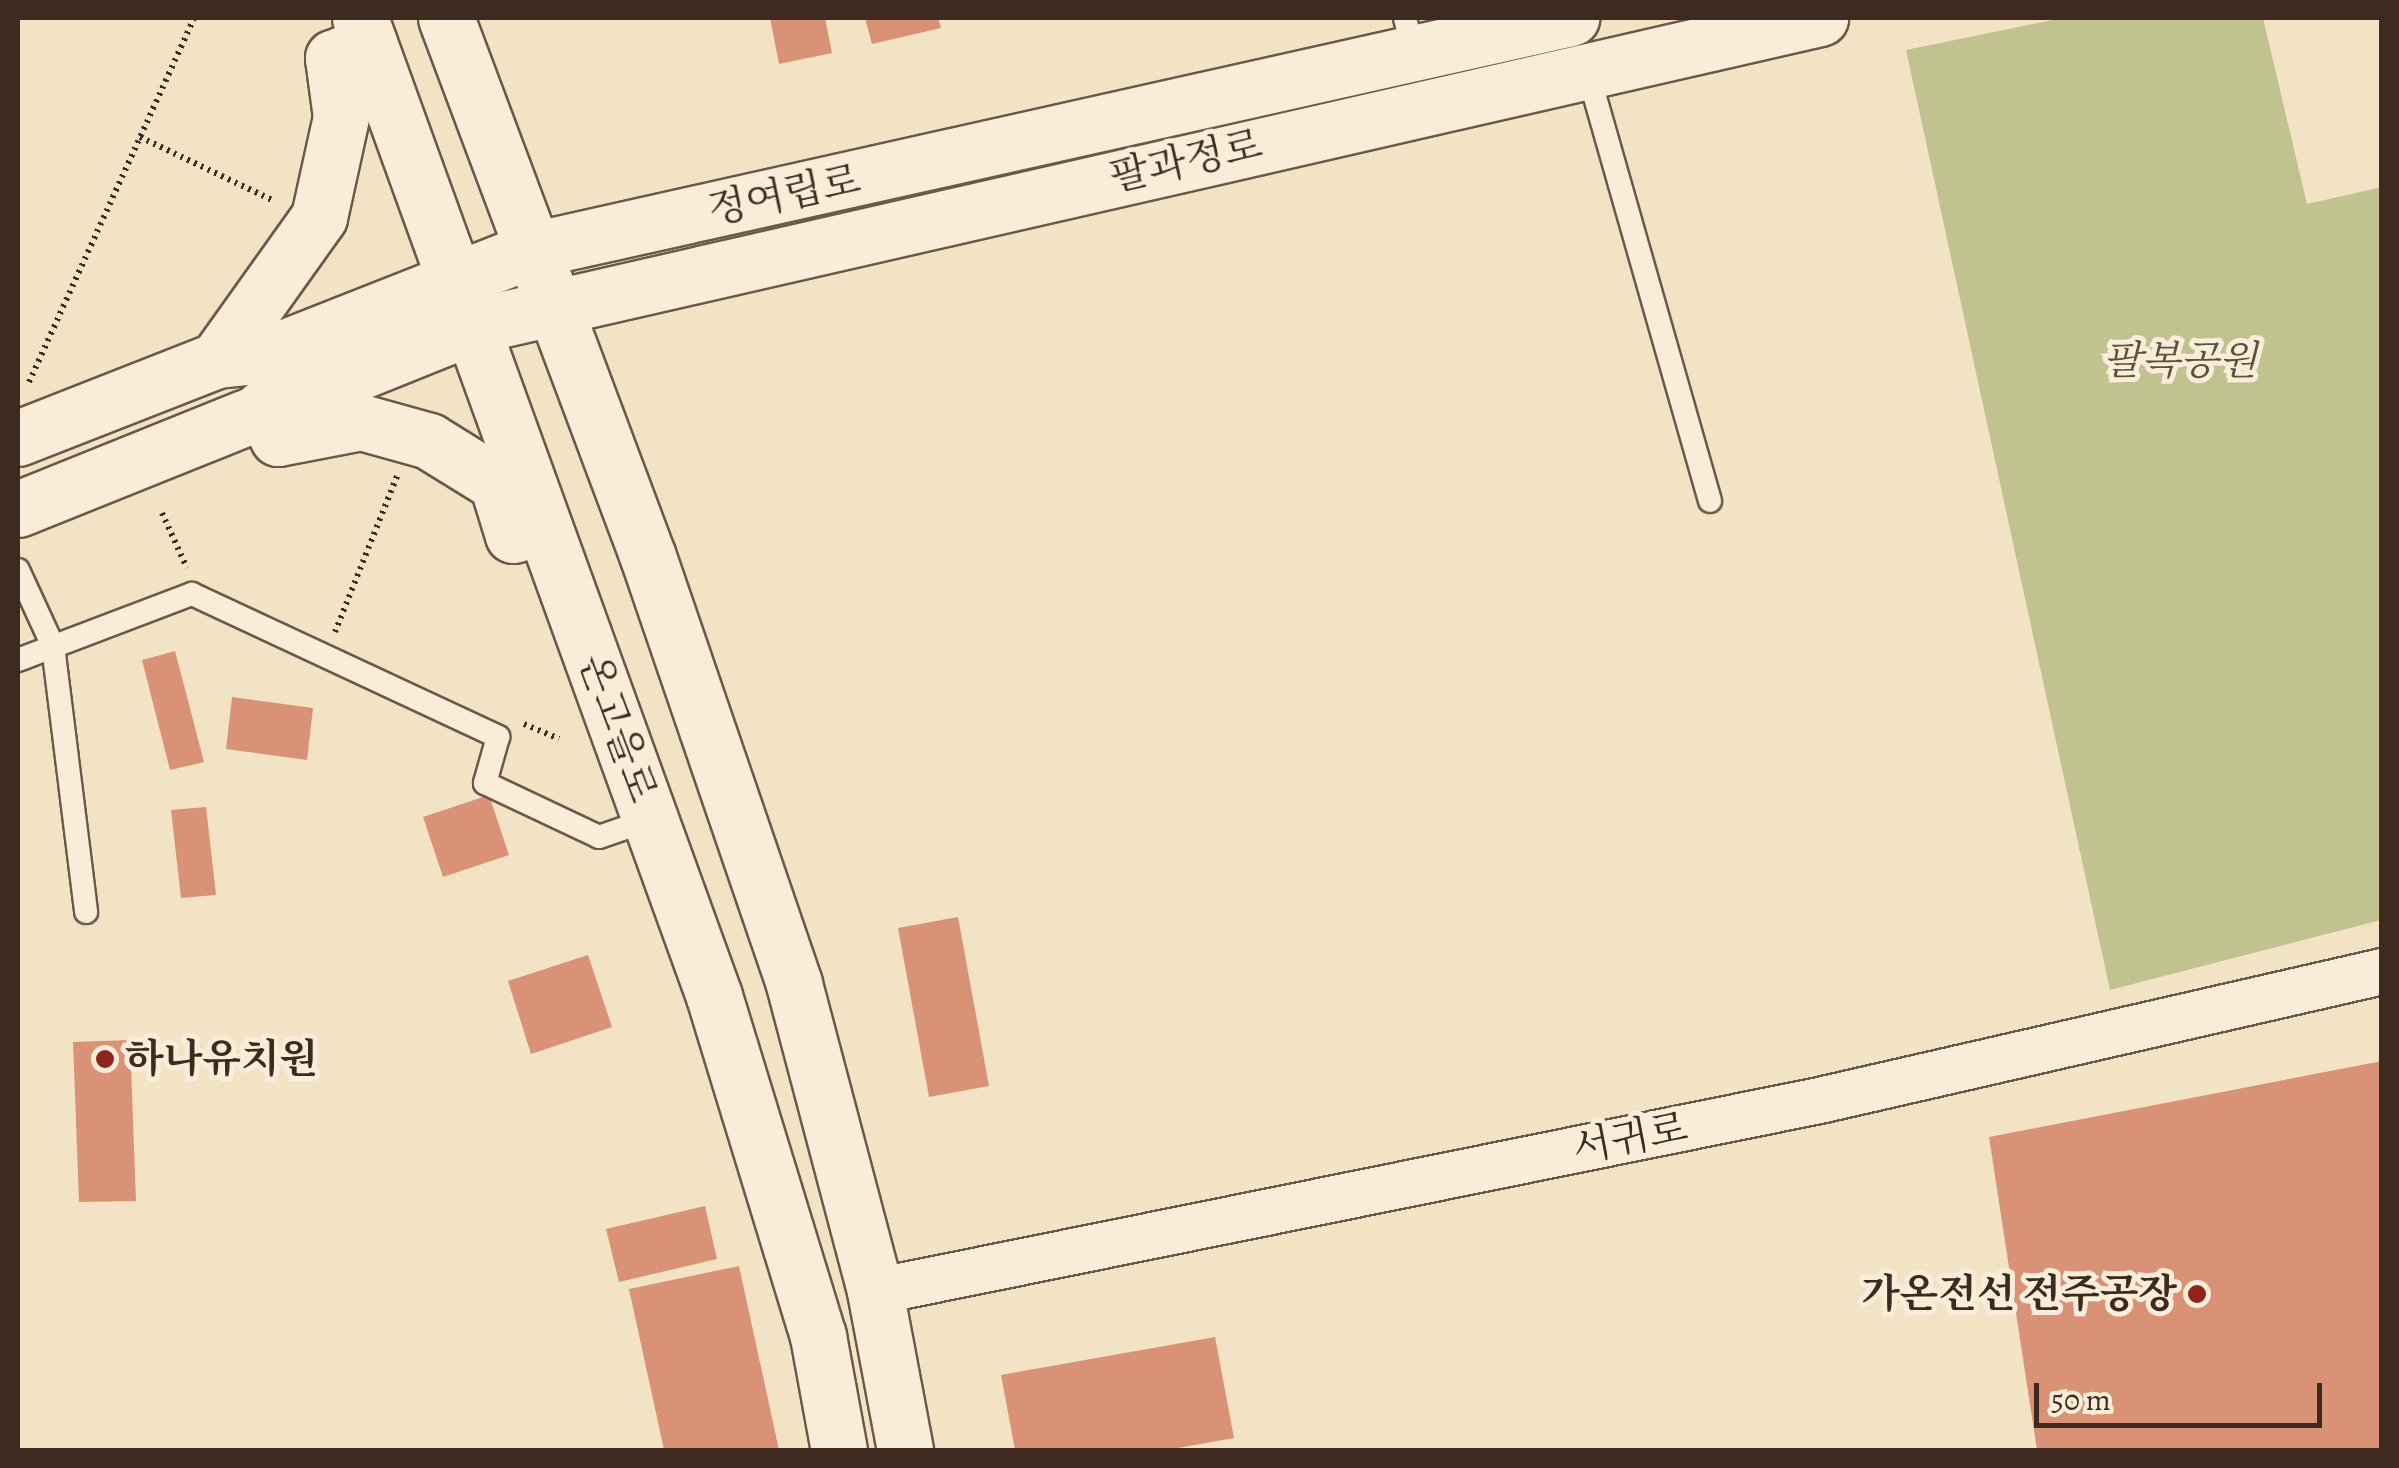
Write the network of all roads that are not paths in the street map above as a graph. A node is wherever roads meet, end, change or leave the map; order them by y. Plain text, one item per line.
1 (446, 18) edge
2 (1572, 18) edge
3 (1820, 18) edge
4 (364, 30) edge
5 (1409, 35) edge
6 (1587, 70) junction
7 (1427, 105) junction
8 (532, 250) junction
9 (463, 303) junction
10 (553, 307) junction
11 (217, 360) junction
12 (262, 408) junction
13 (18, 438) edge
14 (1710, 501) dead end
15 (18, 509) edge
16 (544, 526) junction
17 (18, 570) edge
18 (53, 646) junction
19 (18, 660) edge
20 (651, 819) junction
21 (86, 912) dead end
22 (2382, 970) edge
23 (875, 1291) junction
24 (838, 1450) edge
25 (905, 1450) edge

1 - 8 street, 온고을로
2 - 5 street, 정여립로
2 - 6 lane
3 - 6 street, 팔과정로
4 - 9 street, 온고을로
4 - 11 street
5 - 7 lane
5 - 8 street, 정여립로
6 - 7 street, 팔과정로
6 - 14 lane
7 - 10 street, 팔과정로
8 - 9 street, 정여립로
8 - 10 street, 온고을로
9 - 10 street, 정여립로
9 - 11 street, 정여립로
9 - 12 street, 정여립로
9 - 16 street, 온고을로
10 - 23 street, 온고을로
11 - 13 street, 정여립로
12 - 15 street, 정여립로
12 - 16 street
16 - 20 street, 온고을로
17 - 18 lane
18 - 19 lane
18 - 20 lane
18 - 21 lane
20 - 24 street, 온고을로
22 - 23 street, 서귀로
23 - 25 street, 온고을로

